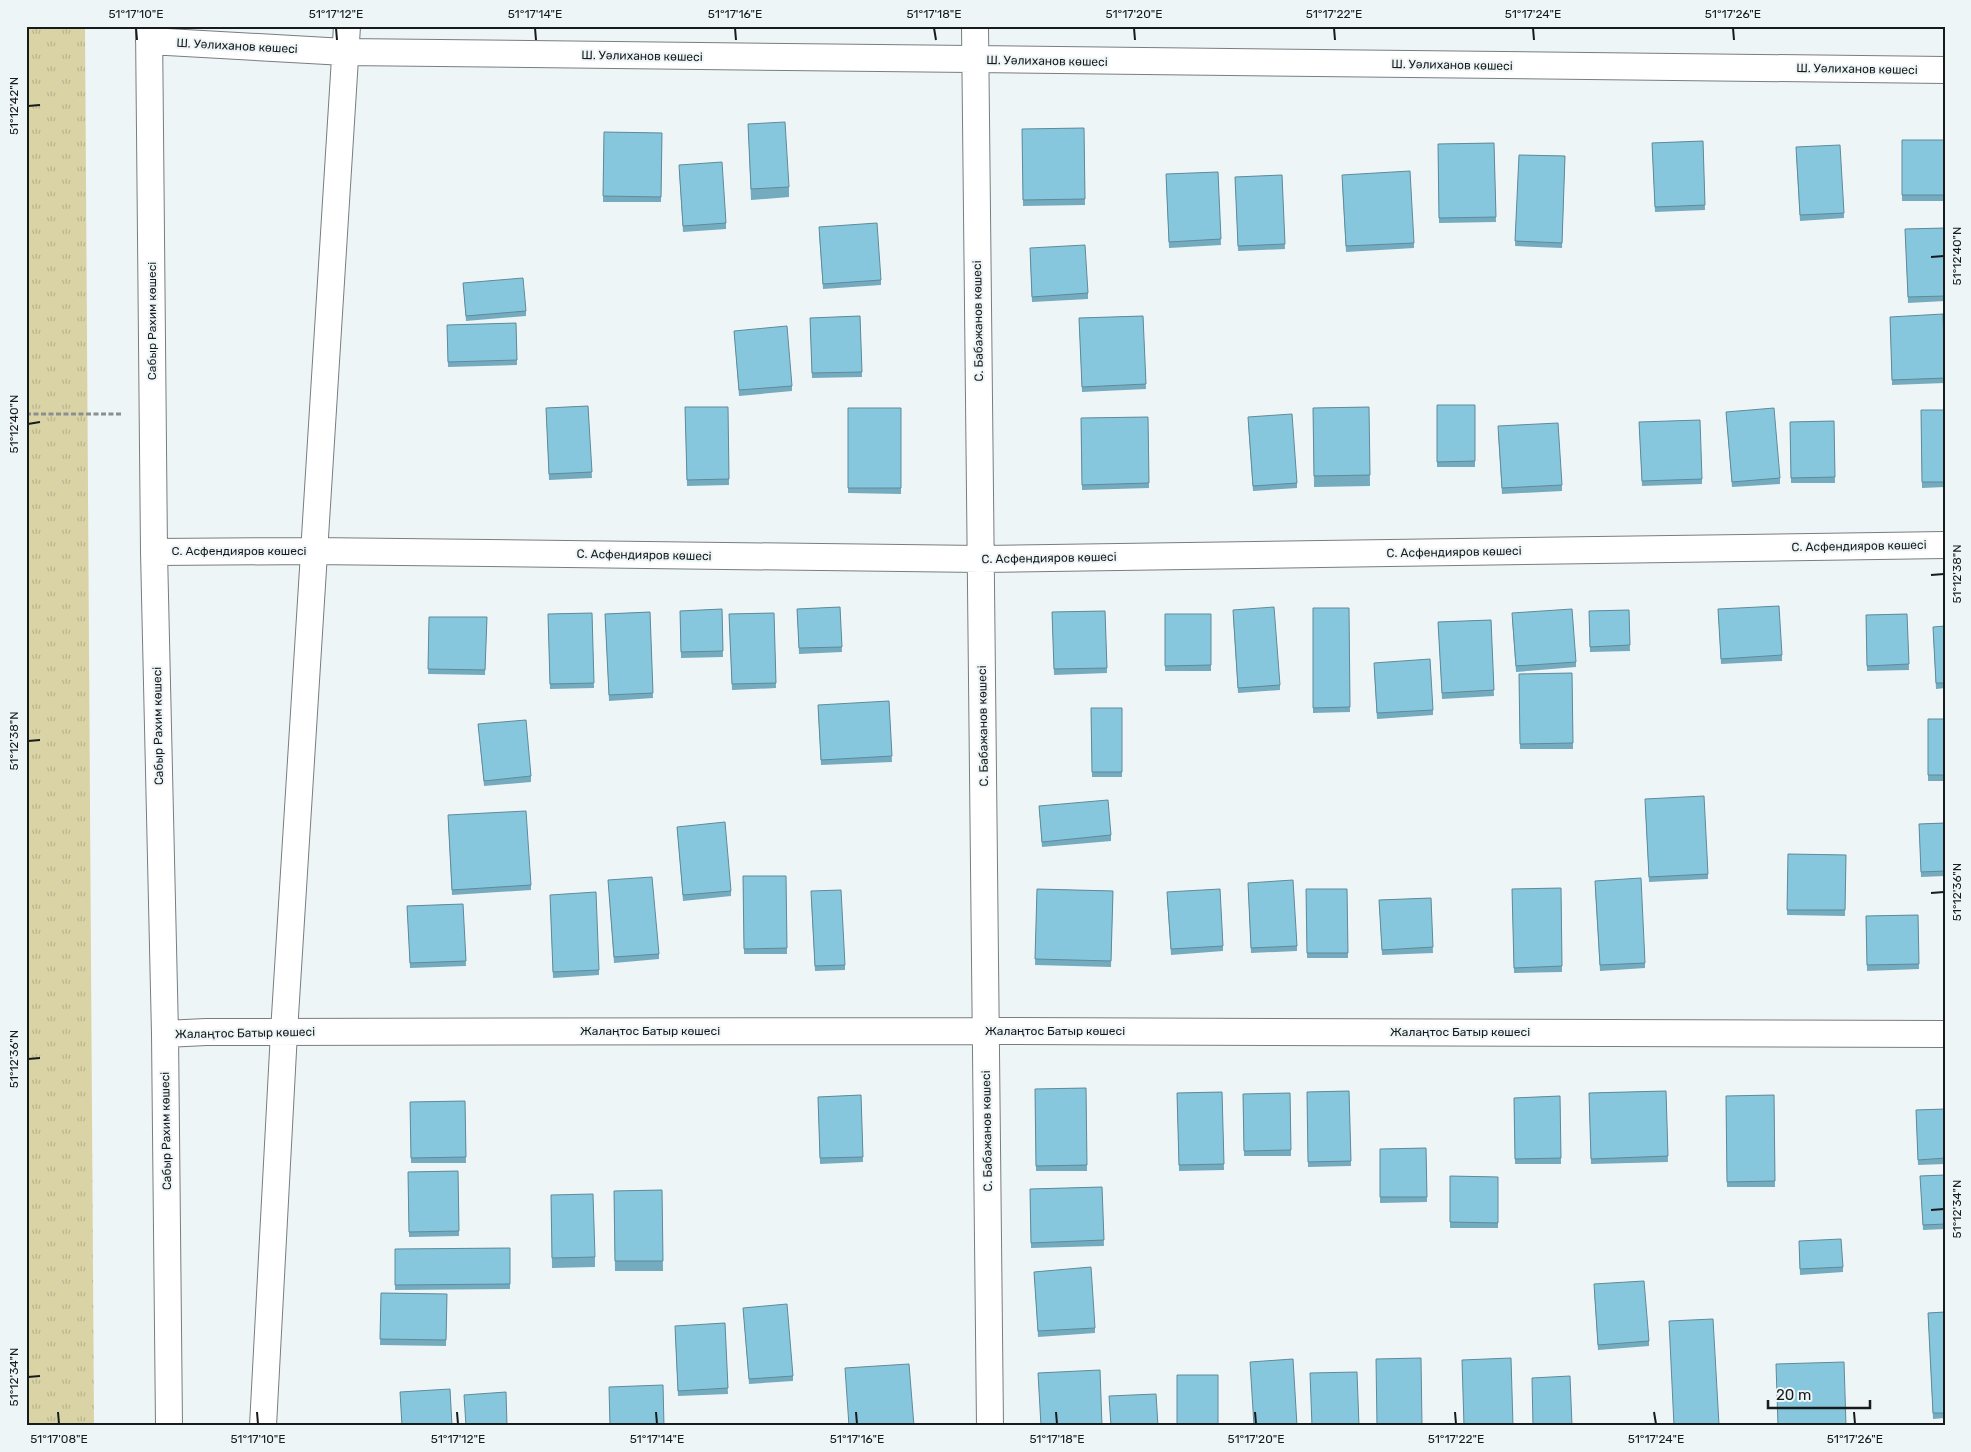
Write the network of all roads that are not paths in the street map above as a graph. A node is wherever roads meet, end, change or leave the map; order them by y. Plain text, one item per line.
1 (347, 26) edge
2 (976, 26) edge
3 (149, 34) edge
4 (345, 52) junction
5 (976, 60) junction
6 (1945, 70) edge
7 (1945, 545) edge
8 (314, 551) junction
9 (154, 552) junction
10 (980, 559) junction
11 (986, 1031) junction
12 (284, 1032) junction
13 (166, 1034) junction
14 (1945, 1034) edge
15 (169, 1426) edge
16 (263, 1426) edge
17 (990, 1426) edge

1 - 4 street
2 - 5 street, С. Бабажанов көшесі
3 - 4 street, Ш. Уәлиханов көшесі
3 - 9 street, Сабыр Рахим көшесі
4 - 5 street, Ш. Уәлиханов көшесі
4 - 8 street
5 - 6 street, Ш. Уәлиханов көшесі
5 - 10 street, С. Бабажанов көшесі
7 - 10 street, С. Асфендияров көшесі
8 - 9 street, С. Асфендияров көшесі
8 - 10 street, С. Асфендияров көшесі
8 - 12 street
9 - 13 street, Сабыр Рахим көшесі
10 - 11 street, С. Бабажанов көшесі
11 - 12 street, Жалаңтос Батыр көшесі
11 - 14 street, Жалаңтос Батыр көшесі
11 - 17 street, С. Бабажанов көшесі
12 - 13 street, Жалаңтос Батыр көшесі
12 - 16 street
13 - 15 street, Сабыр Рахим көшесі

